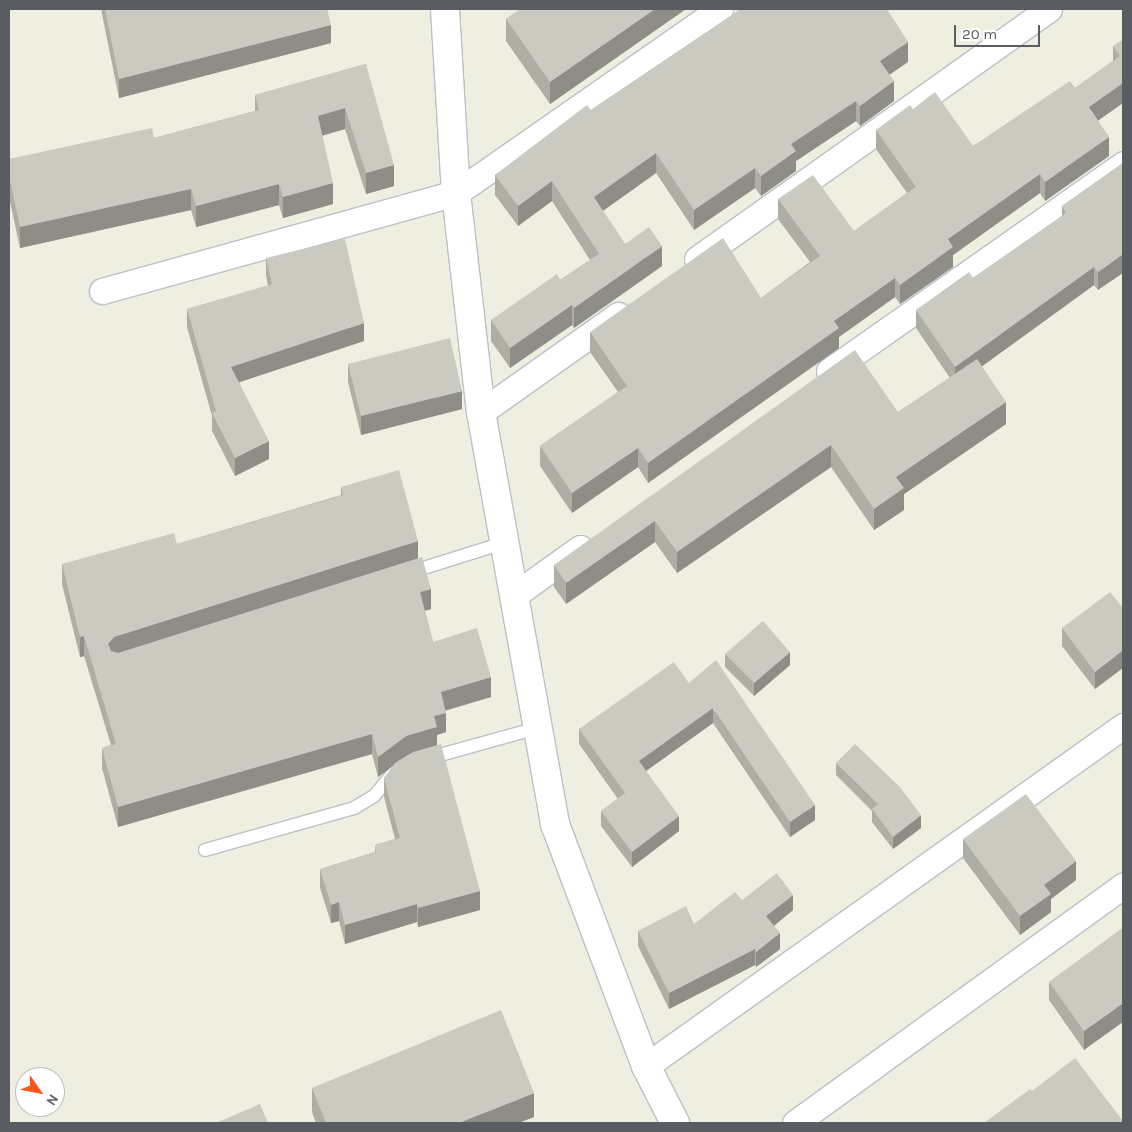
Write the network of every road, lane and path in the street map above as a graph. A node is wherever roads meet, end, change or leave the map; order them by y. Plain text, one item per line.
1 (445, 9) edge
2 (720, 9) edge
3 (1049, 9) edge
4 (1123, 164) edge
5 (456, 193) junction
6 (676, 274) edge
7 (102, 291) dead end
8 (635, 302) edge
9 (806, 388) edge
10 (481, 412) junction
11 (597, 537) edge
12 (506, 542) junction
13 (401, 575) edge
14 (516, 594) junction
15 (1123, 726) edge
16 (537, 728) junction
17 (419, 761) edge
18 (403, 766) edge
19 (204, 850) dead end
20 (1123, 886) edge
21 (646, 1066) junction
22 (675, 1123) edge
23 (795, 1123) edge

1 - 5 street
2 - 5 street
3 - 6 street
4 - 9 street
5 - 7 street
5 - 10 street
8 - 10 street
10 - 12 street
11 - 14 street
12 - 13 lane
12 - 14 street
14 - 16 street
15 - 21 street
16 - 17 lane
16 - 21 street
18 - 19 lane
20 - 23 street
21 - 22 street

